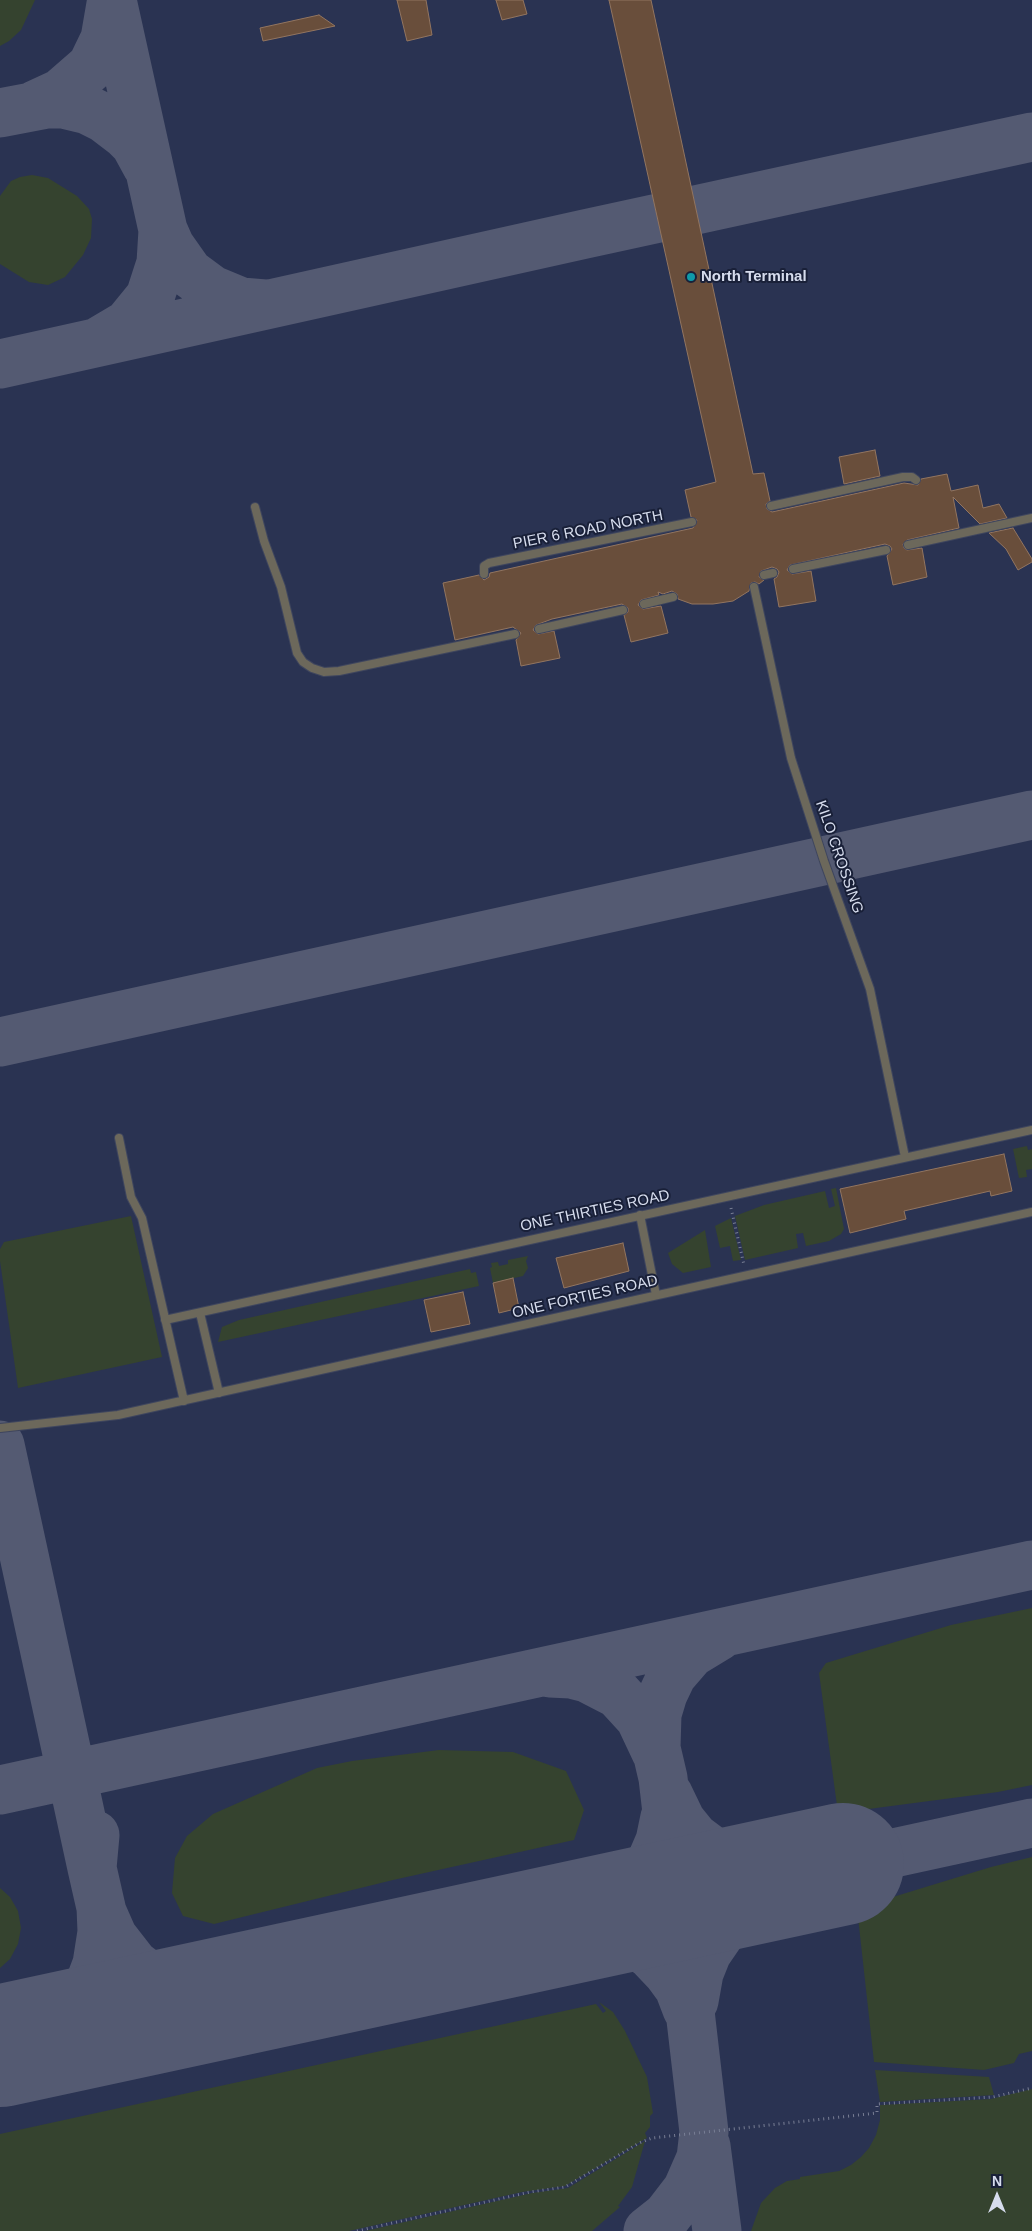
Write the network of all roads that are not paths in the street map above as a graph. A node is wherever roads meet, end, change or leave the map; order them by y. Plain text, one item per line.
1 (916, 480) dead end
2 (771, 506) dead end
3 (256, 507) dead end
4 (1032, 518) edge
5 (692, 522) dead end
6 (908, 546) dead end
7 (886, 550) dead end
8 (793, 569) dead end
9 (484, 574) dead end
10 (772, 574) dead end
11 (764, 575) dead end
12 (754, 587) dead end
13 (673, 597) dead end
14 (644, 604) dead end
15 (623, 610) dead end
16 (538, 629) dead end
17 (515, 634) dead end
18 (1032, 1130) edge
19 (119, 1138) dead end
20 (905, 1157) junction
21 (1032, 1212) edge
22 (640, 1215) junction
23 (656, 1295) junction
24 (200, 1313) junction
25 (165, 1320) junction
26 (219, 1393) junction
27 (184, 1400) junction
28 (0, 1428) edge

1 - 2 lane
3 - 17 lane
4 - 6 lane
5 - 9 lane, PIER 6 ROAD NORTH
7 - 8 lane
10 - 11 lane
12 - 20 lane, KILO CROSSING
13 - 14 lane
15 - 16 lane
18 - 20 lane, ONE THIRTIES ROAD
19 - 25 lane
20 - 22 lane, ONE THIRTIES ROAD
21 - 23 lane, ONE FORTIES ROAD
22 - 23 lane
22 - 24 lane, ONE THIRTIES ROAD
23 - 26 lane, ONE FORTIES ROAD
24 - 25 lane, ONE THIRTIES ROAD
24 - 26 lane
25 - 27 lane
26 - 27 lane, ONE FORTIES ROAD
27 - 28 lane, ONE FORTIES ROAD

